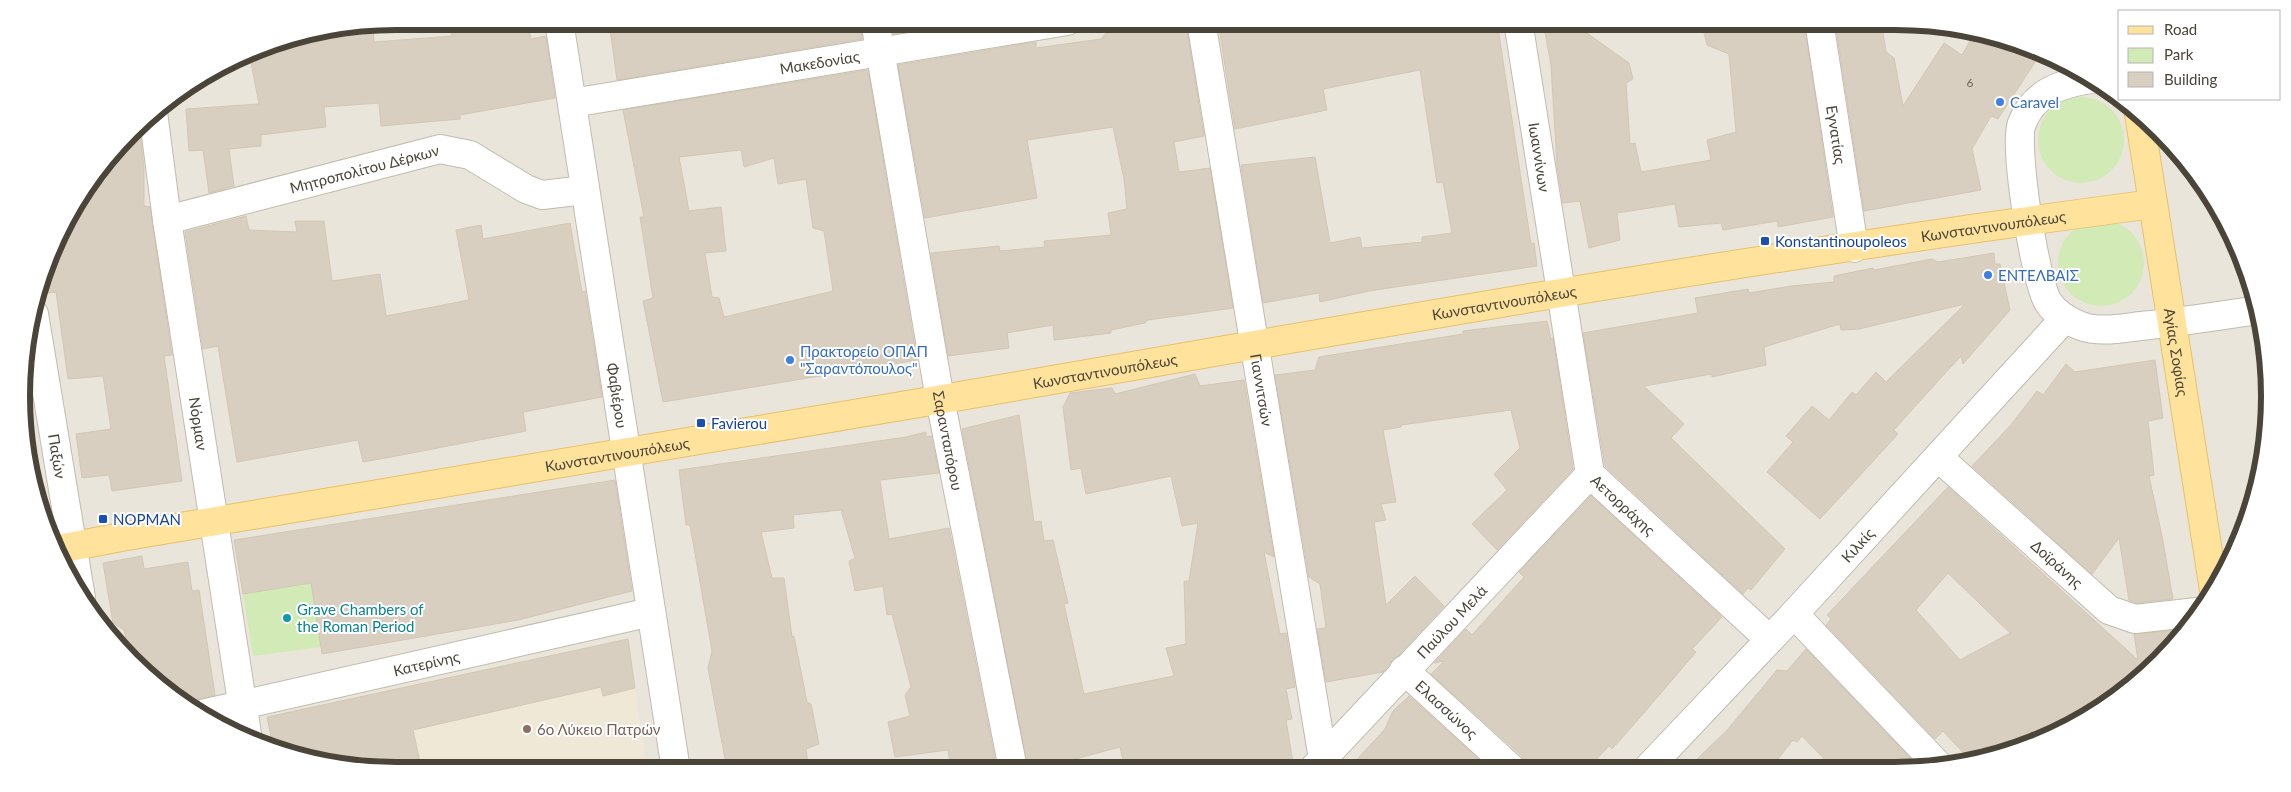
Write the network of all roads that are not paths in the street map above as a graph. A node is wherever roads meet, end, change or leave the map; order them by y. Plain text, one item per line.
1 (560, 30) edge
2 (876, 30) edge
3 (1013, 30) edge
4 (1202, 30) edge
5 (1519, 30) edge
6 (1821, 30) edge
7 (880, 52) junction
8 (2081, 81) edge
9 (572, 103) junction
10 (154, 122) edge
11 (2142, 126) edge
12 (585, 190) junction
13 (2153, 204) junction
14 (167, 220) junction
15 (2030, 220) junction
16 (1854, 248) junction
17 (1560, 293) junction
18 (2251, 311) edge
19 (2065, 318) junction
20 (2172, 323) junction
21 (36, 330) edge
22 (1254, 344) junction
23 (940, 399) junction
24 (626, 452) junction
25 (1938, 457) junction
26 (1590, 474) junction
27 (214, 521) junction
28 (66, 548) edge
29 (71, 564) edge
30 (2212, 579) edge
31 (651, 612) junction
32 (2189, 613) edge
33 (1794, 614) junction
34 (1770, 639) junction
35 (1404, 670) junction
36 (241, 704) junction
37 (211, 712) edge
38 (245, 729) edge
39 (1933, 760) edge
40 (675, 762) edge
41 (1011, 762) edge
42 (1318, 762) edge
43 (1320, 762) edge
44 (1504, 762) edge
45 (1654, 762) edge

1 - 9 street, Φαβιέρου
2 - 7 street, Σαρανταπόρου
3 - 7 street, Μακεδονίας
4 - 22 street, Γιαννιτσών
5 - 17 street, Ιωαννίνων
6 - 16 street, Εγνατίας
7 - 9 street, Μακεδονίας
7 - 23 street, Σαρανταπόρου
8 - 15 street
9 - 12 street, Φαβιέρου
10 - 14 street, Νόρμαν
11 - 13 main road, Αγίας Σοφίας
12 - 14 street, Μητροπολίτου Δέρκων
12 - 24 street, Φαβιέρου
13 - 15 main road, Κωνσταντινουπόλεως
13 - 20 main road, Αγίας Σοφίας
14 - 27 street, Νόρμαν
15 - 16 main road, Κωνσταντινουπόλεως
15 - 19 street
16 - 17 main road, Κωνσταντινουπόλεως
17 - 22 main road, Κωνσταντινουπόλεως
17 - 26 street, Αετορράχης
18 - 20 street
19 - 20 street
19 - 25 street, Κιλκίς
20 - 30 main road, Αγίας Σοφίας
21 - 28 street, Παξών
22 - 23 main road, Κωνσταντινουπόλεως
22 - 42 street, Γιαννιτσών
23 - 24 main road, Κωνσταντινουπόλεως
23 - 41 street, Σαρανταπόρου
24 - 27 main road, Κωνσταντινουπόλεως
24 - 31 street, Φαβιέρου
25 - 32 street, Δοϊράνης
25 - 33 street, Κιλκίς
26 - 34 street, Αετορράχης
26 - 35 street, Παύλου Μελά
27 - 28 main road, Κωνσταντινουπόλεως
27 - 36 street, Νόρμαν
28 - 29 street, Παξών
31 - 36 street, Κατερίνης
31 - 40 street, Φαβιέρου
33 - 34 street, Κιλκίς
33 - 39 street
34 - 45 street, Κιλκίς
35 - 43 street, Παύλου Μελά
35 - 44 street, Ελασσώνος
36 - 37 street, Κατερίνης
36 - 38 street, Νόρμαν

